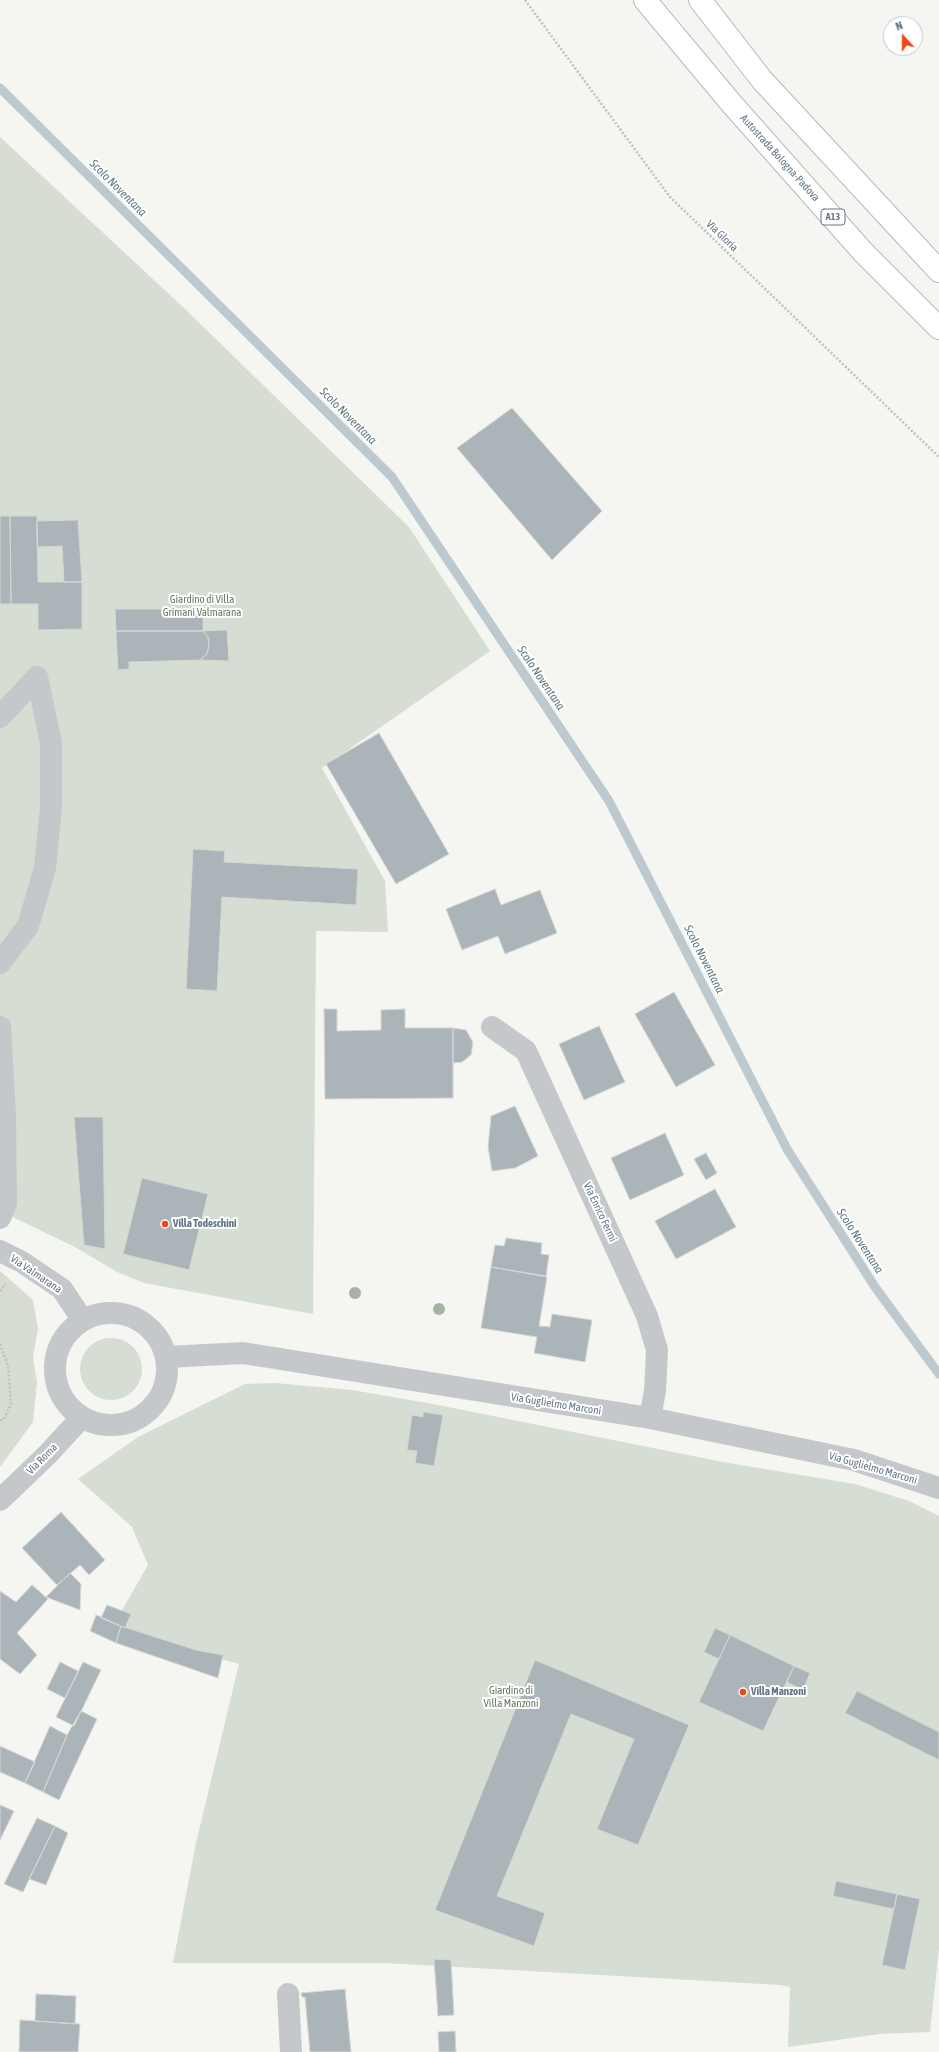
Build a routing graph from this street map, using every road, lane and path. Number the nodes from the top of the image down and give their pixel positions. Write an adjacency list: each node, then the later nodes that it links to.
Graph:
1 (525, 0): 6 (path, Via Gloria)
2 (645, 0): 5 (highway, Autostrada Bologna-Padova / A13)
3 (700, 0): 4 (highway)
4 (939, 271)
5 (939, 328)
6 (939, 457)
7 (0, 717): 8 (street)
8 (0, 964)
9 (0, 1027): 11 (street)
10 (492, 1027): 19 (street, Via Enrico Fermi)
11 (0, 1218)
12 (0, 1251): 15 (street, Via Valmarana)
13 (8, 1282): 14 (path)
14 (0, 1291)
15 (82, 1320): 17 (street); 18 (street)
16 (0, 1344): 20 (path)
17 (167, 1357): 18 (street); 19 (street, Via Guglielmo Marconi)
18 (82, 1417): 22 (street, Via Roma)
19 (650, 1418): 21 (street, Via Guglielmo Marconi)
20 (0, 1421)
21 (939, 1488)
22 (0, 1500)
23 (288, 1994): 24 (street)
24 (290, 2052)

